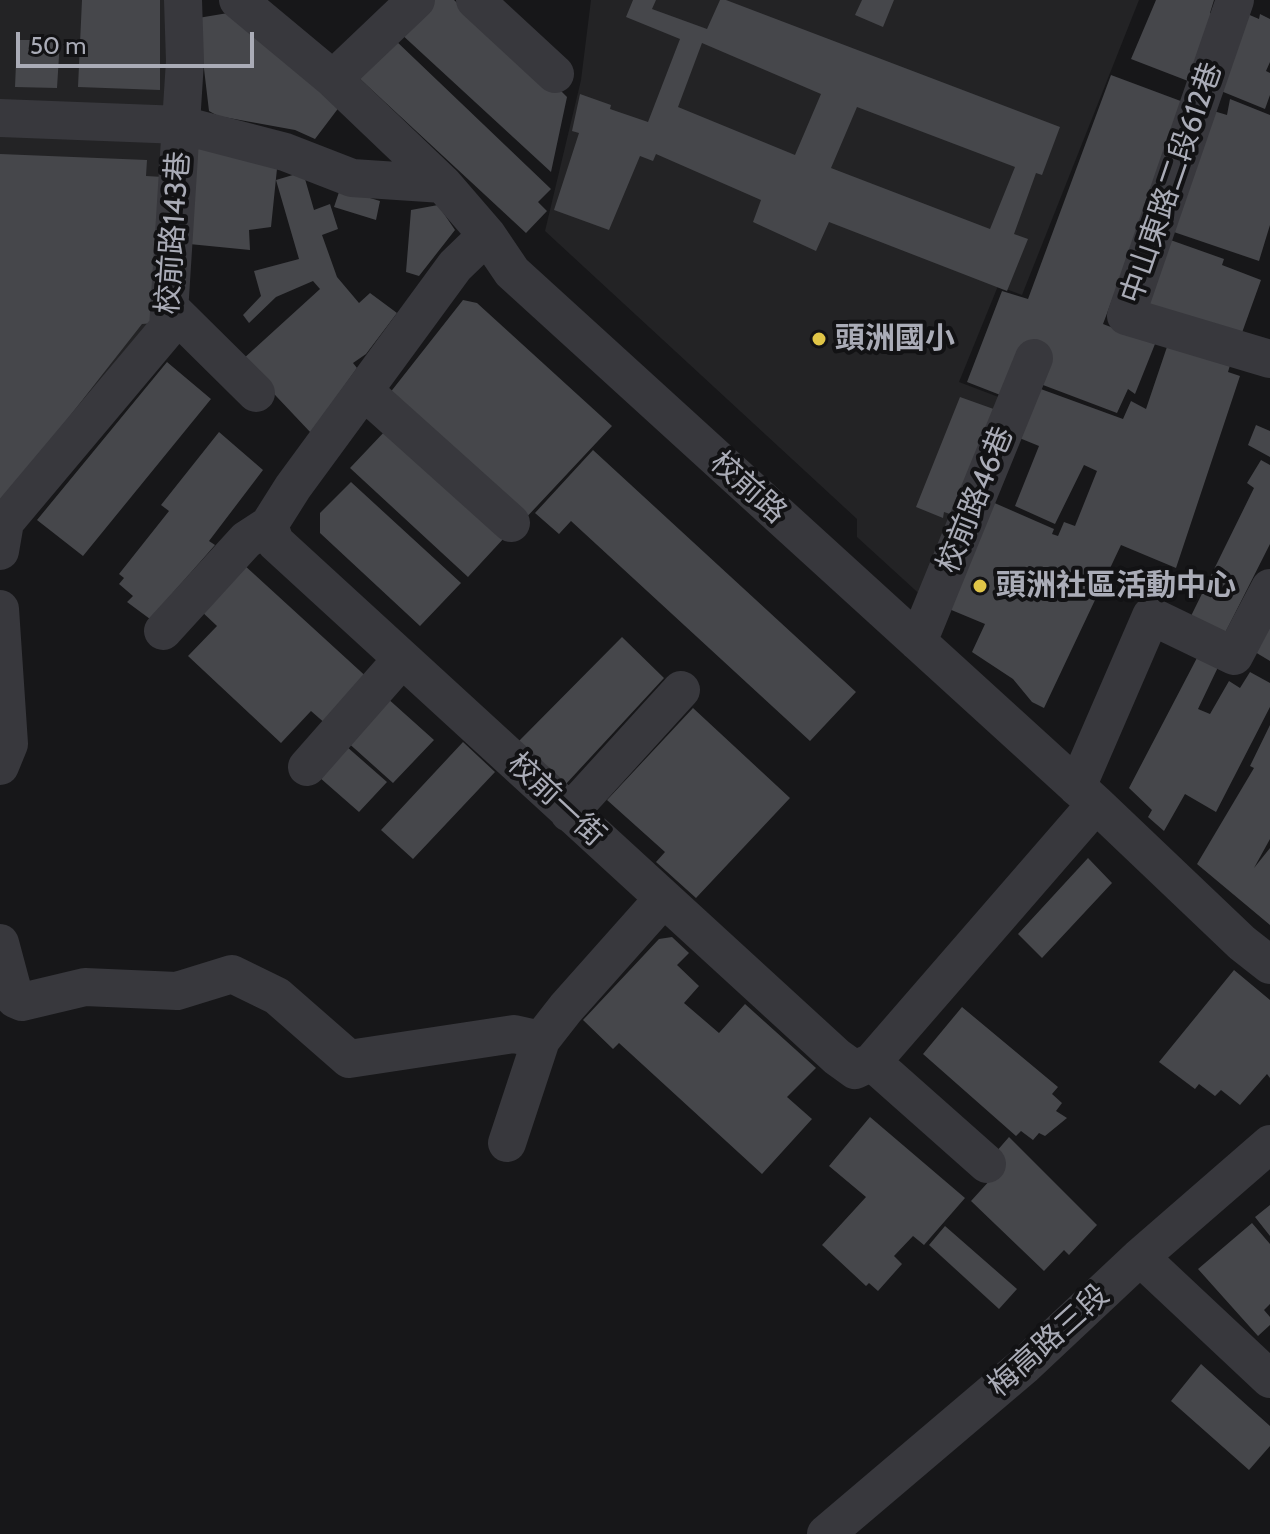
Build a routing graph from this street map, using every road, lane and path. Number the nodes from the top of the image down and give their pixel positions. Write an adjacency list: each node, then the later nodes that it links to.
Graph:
1 (183, 0): 9 (street, 校前路143巷)
2 (238, 0): 7 (street, 校前路)
3 (416, 0): 7 (street)
4 (475, 0): 6 (street)
5 (1235, 0): 14 (street, 中山東路二段612巷)
6 (555, 74)
7 (333, 79): 10 (street, 校前路)
8 (0, 118): 9 (street)
9 (181, 125): 10 (street); 12 (street, 校前路143巷)
10 (443, 184): 11 (street, 校前路)
11 (487, 235): 15 (street); 23 (street, 校前路)
12 (170, 308): 16 (street); 19 (street, 校前路143巷)
13 (1034, 358): 23 (street, 校前路46巷)
14 (1270, 359)
15 (364, 391): 17 (street); 18 (street)
16 (256, 393)
17 (511, 523)
18 (269, 525): 22 (street); 24 (street, 校前一街)
19 (0, 551)
20 (1270, 588): 28 (street)
21 (0, 609): 26 (street)
22 (163, 631)
23 (918, 642): 28 (street, 校前路)
24 (402, 659): 27 (street); 29 (street, 校前一街)
25 (681, 690): 29 (street)
26 (0, 766)
27 (307, 767)
28 (1086, 795): 32 (street, 校前路); 34 (street)
29 (569, 813): 30 (street, 校前一街)
30 (663, 899): 33 (street); 34 (street, 校前一街)
31 (0, 943): 33 (street)
32 (1270, 965)
33 (541, 1040): 35 (street)
34 (872, 1062): 37 (street)
35 (507, 1143)
36 (1270, 1144): 38 (street, 梅高路三段)
37 (987, 1164)
38 (1140, 1257): 39 (street); 40 (street, 梅高路三段)
39 (1270, 1379)
40 (826, 1534)

